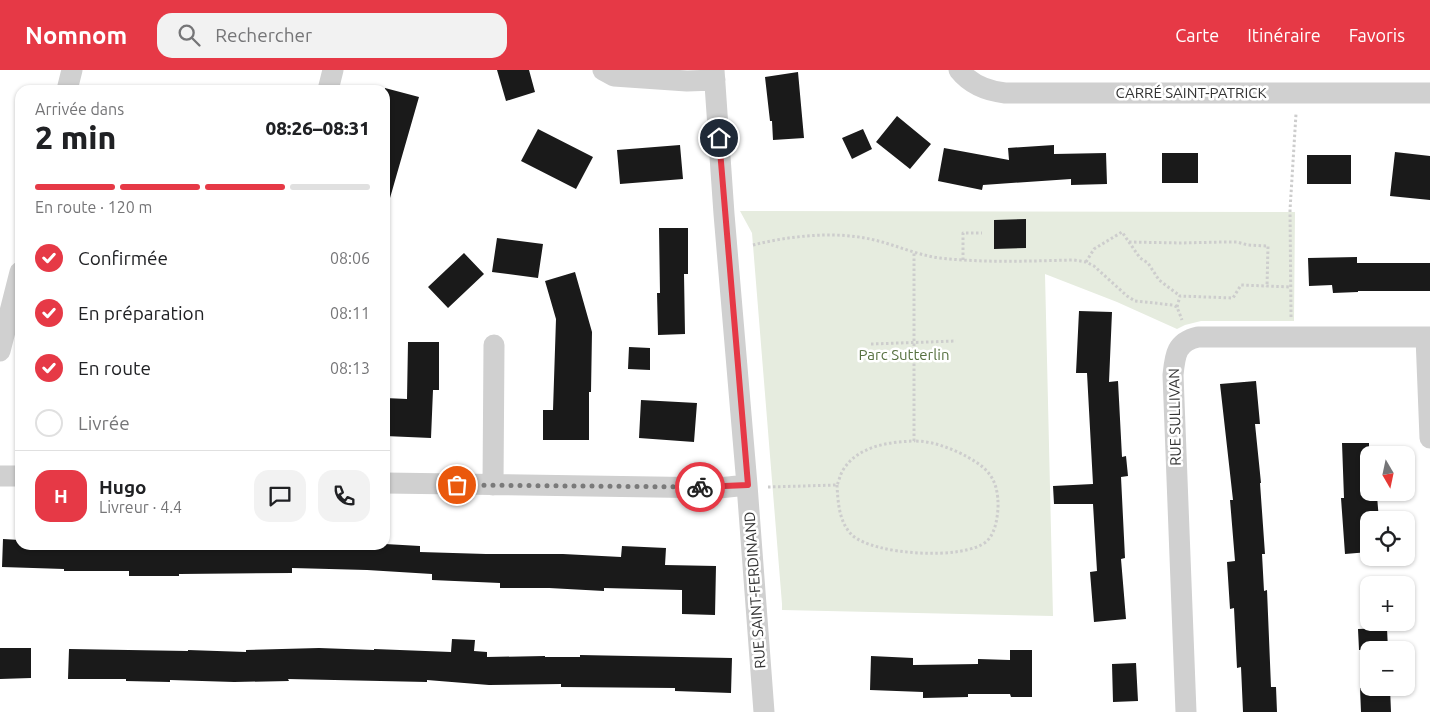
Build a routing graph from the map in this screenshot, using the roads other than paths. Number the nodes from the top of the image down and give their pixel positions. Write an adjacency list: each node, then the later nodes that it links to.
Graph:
1 (72, 70): 6 (street)
2 (334, 70): 7 (street)
3 (603, 70): 5 (street, RUE SAINT-FERDINAND)
4 (959, 70): 8 (street, CARRÉ SAINT-PATRICK)
5 (715, 75): 18 (street, RUE SAINT-FERDINAND)
6 (68, 85)
7 (330, 85)
8 (1430, 93)
9 (15, 292): 12 (street)
10 (1428, 337): 13 (street); 20 (street, RUE SULLIVAN)
11 (494, 345): 17 (street)
12 (0, 351)
13 (1430, 438)
14 (0, 476): 15 (street)
15 (15, 476)
16 (390, 483): 17 (street)
17 (492, 485): 18 (street)
18 (748, 485): 19 (street, RUE SAINT-FERDINAND)
19 (764, 712)
20 (1186, 712)

